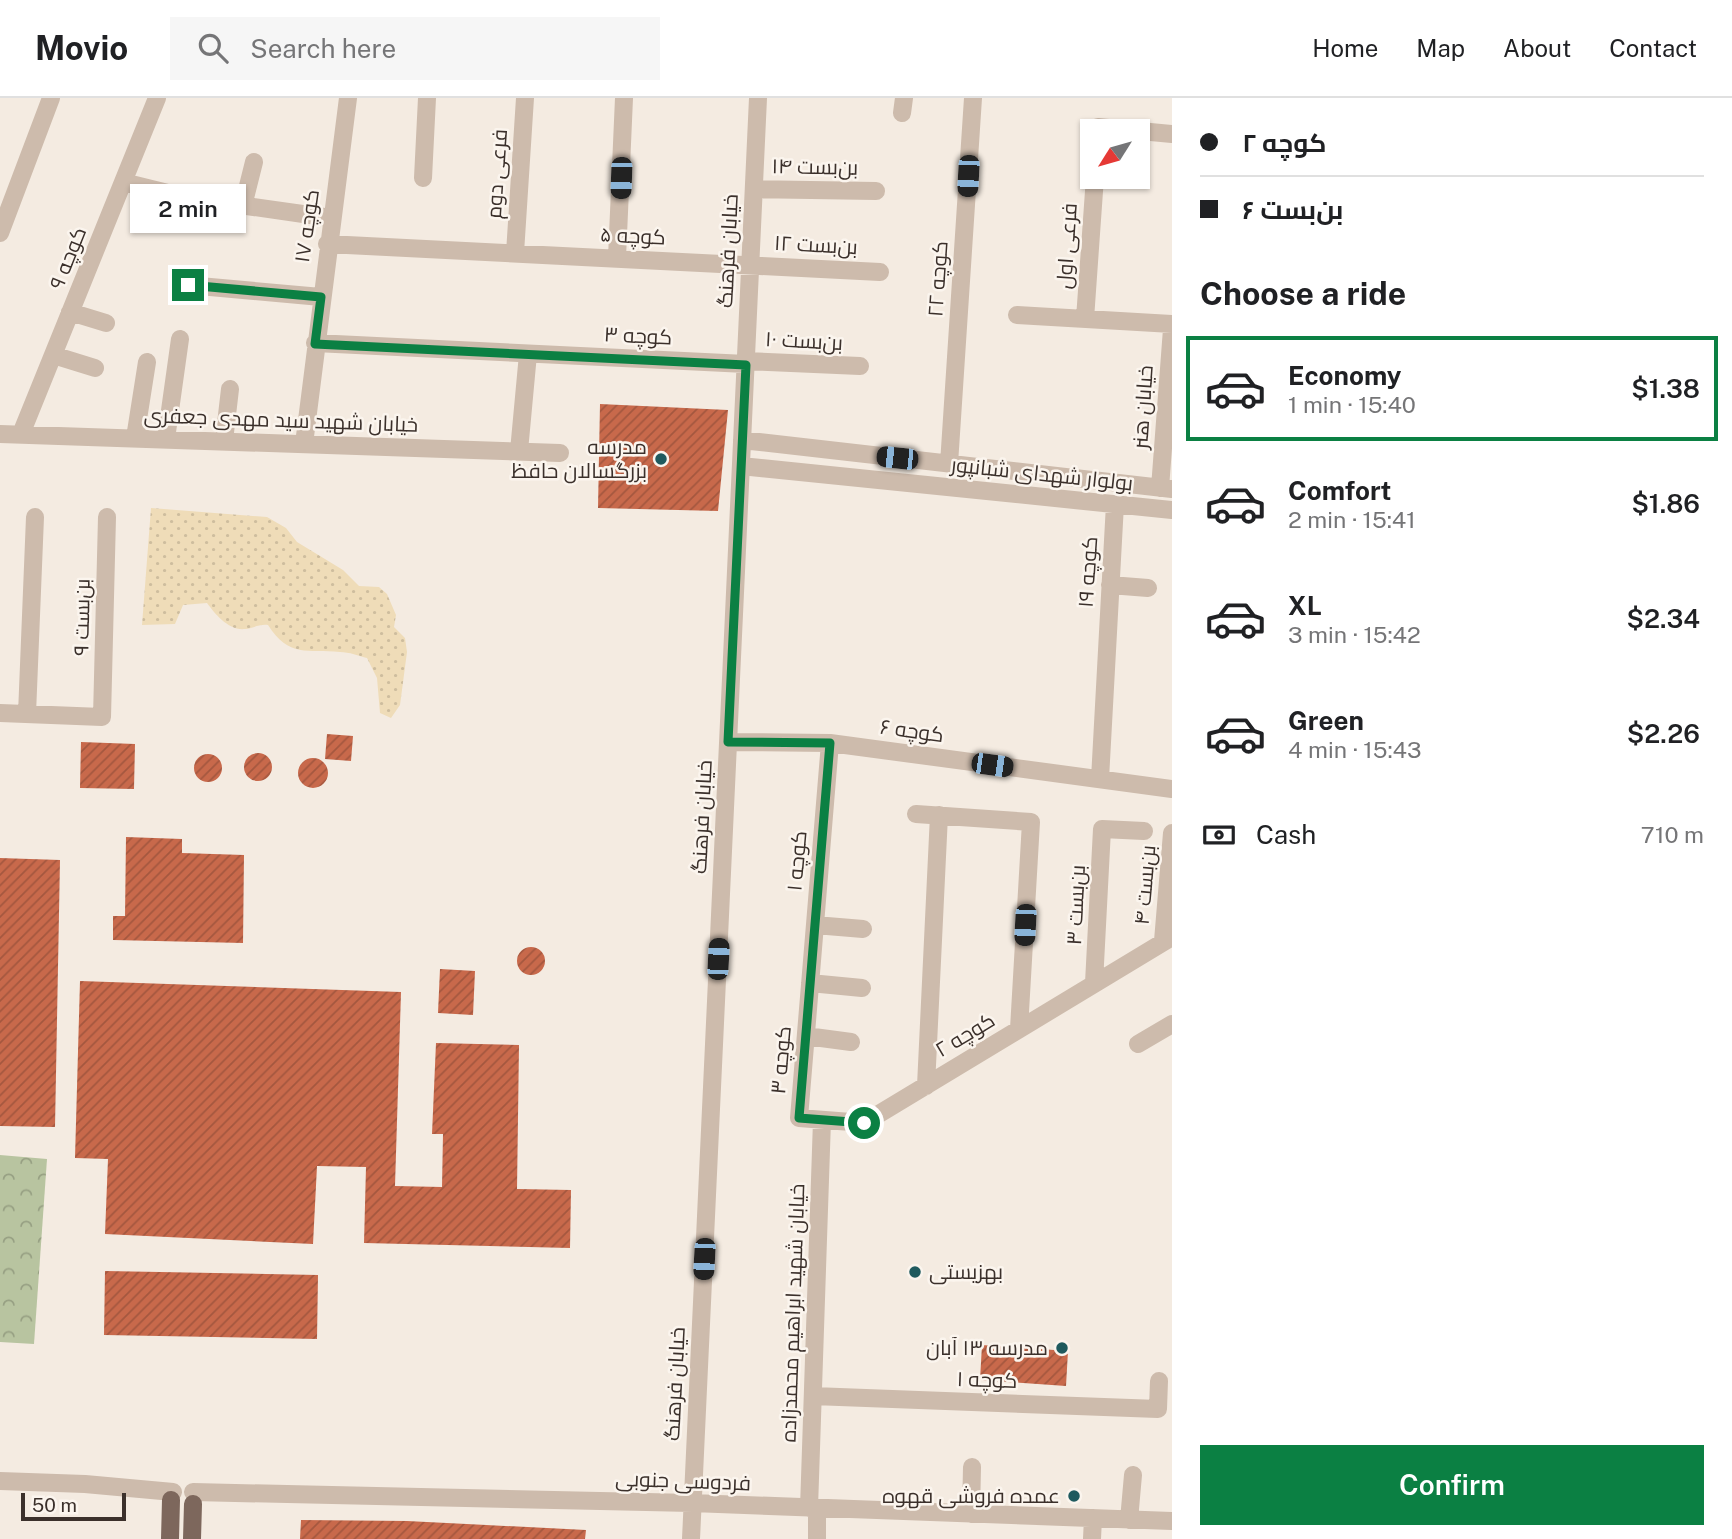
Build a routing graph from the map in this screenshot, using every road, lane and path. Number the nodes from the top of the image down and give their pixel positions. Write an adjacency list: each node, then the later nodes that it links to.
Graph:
1 (51, 98): 19 (street)
2 (157, 98): 13 (street, کوچه ۹)
3 (348, 98): 18 (street, کوچه ۱۷)
4 (427, 98): 12 (street)
5 (524, 98): 21 (street, فرعی دوم)
6 (624, 98): 22 (street)
7 (758, 98): 14 (street, خیابان فرهنگ)
8 (973, 98): 51 (street, کوچه ۲۲)
9 (1150, 133): 10 (street)
10 (1172, 134)
11 (254, 162): 17 (street)
12 (423, 178)
13 (123, 182): 17 (street); 27 (street, کوچه ۹)
14 (754, 188): 16 (street, بن‌بست ۱۴); 23 (street, خیابان فرهنگ)
15 (1094, 189): 29 (street, فرعی اول)
16 (876, 191)
17 (243, 205): 18 (street)
18 (331, 218): 20 (street, کوچه ۱۷)
19 (0, 233)
20 (327, 244): 21 (street); 26 (street, کوچه ۱۷)
21 (515, 253): 22 (street, کوچه ۵)
22 (617, 258): 23 (street, کوچه ۵)
23 (750, 264): 24 (street, بن‌بست ۱۲); 37 (street, خیابان فرهنگ)
24 (880, 272)
25 (188, 285): 26 (street)
26 (321, 297): 33 (street, کوچه ۱۷)
27 (70, 312): 30 (street); 35 (street, کوچه ۹)
28 (1017, 315): 29 (street)
29 (1085, 319): 31 (street)
30 (106, 324)
31 (1172, 327): 54 (street, خیابان هنر)
32 (180, 339): 44 (street)
33 (315, 344): 34 (street); 47 (street, کوچه ۱۷)
34 (528, 354): 37 (street, کوچه ۳); 49 (street)
35 (53, 355): 39 (street); 42 (street, کوچه ۹)
36 (147, 362): 43 (street)
37 (746, 363): 38 (street, بن‌بست ۱۰); 45 (street, خیابان فرهنگ)
38 (860, 366)
39 (96, 368)
40 (230, 389): 46 (street)
41 (0, 434): 42 (street, خیابان شهید سید مهدی جعفری)
42 (21, 434): 43 (street, خیابان شهید سید مهدی جعفری)
43 (135, 438): 44 (street, خیابان شهید سید مهدی جعفری)
44 (166, 439): 46 (street, خیابان شهید سید مهدی جعفری)
45 (742, 440): 48 (street, بولوار شهدای شبانپور); 52 (street, خیابان فرهنگ)
46 (224, 441): 47 (street, خیابان شهید سید مهدی جعفری)
47 (304, 444): 49 (street, خیابان شهید سید مهدی جعفری)
48 (792, 446): 51 (street, بولوار شهدای شبانپور); 53 (street)
49 (519, 451): 50 (street, خیابان شهید سید مهدی جعفری)
50 (561, 453)
51 (949, 464): 54 (street, بولوار شهدای شبانپور)
52 (741, 466): 53 (street, بولوار شهدای شبانپور); 63 (street, خیابان فرهنگ)
53 (790, 470): 55 (street, بولوار شهدای شبانپور)
54 (1166, 489)
55 (1115, 504): 56 (street, بولوار شهدای شبانپور); 59 (street, کوچه ۱۹)
56 (1172, 510)
57 (35, 517): 62 (street)
58 (107, 517): 62 (street, بن‌بست ۹)
59 (1110, 586): 60 (street); 65 (street, کوچه ۱۹)
60 (1147, 588)
61 (0, 713): 62 (street)
62 (27, 714)
63 (728, 742): 64 (street, کوچه ۶); 91 (street, خیابان فرهنگ)
64 (830, 743): 65 (street, کوچه ۶); 71 (street, کوچه ۱)
65 (1100, 779): 66 (street, کوچه ۶)
66 (1172, 789)
67 (916, 814): 68 (street)
68 (939, 815): 78 (street, کوچه ۲); 82 (street)
69 (1144, 831): 75 (street, بن‌بست ۳)
70 (1172, 832): 73 (street, بن‌بست ۴)
71 (815, 925): 72 (street); 74 (street, کوچه ۱)
72 (863, 929)
73 (1168, 939): 75 (street)
74 (810, 983): 76 (street); 79 (street, کوچه ۳)
75 (1094, 983): 78 (street)
76 (862, 988)
77 (1172, 1024): 81 (street)
78 (1019, 1029): 82 (street, کوچه ۲)
79 (806, 1036): 80 (street); 83 (street, کوچه ۳)
80 (851, 1042)
81 (1138, 1044)
82 (926, 1086): 83 (street, کوچه ۲)
83 (822, 1120): 85 (street, خیابان شهید ابراهیم محمدزاده)
84 (1159, 1381): 85 (street, کوچه ۱)
85 (813, 1396): 92 (street, خیابان شهید ابراهیم محمدزاده)
86 (972, 1467): 93 (street)
87 (1133, 1475): 95 (street)
88 (0, 1481): 89 (street)
89 (172, 1496): 90 (street, فردوسی جنوبی); 97 (main road)
90 (193, 1498): 91 (street, فردوسی جنوبی); 98 (main road)
91 (692, 1503): 92 (street, فردوسی جنوبی); 99 (street, خیابان فرهنگ)
92 (813, 1508): 93 (street, فردوسی جنوبی); 100 (street, خیابان شهید ابراهیم محمدزاده)
93 (971, 1514): 94 (street, فردوسی جنوبی)
94 (1093, 1518): 95 (street, فردوسی جنوبی); 101 (street)
95 (1129, 1520): 96 (street, فردوسی جنوبی)
96 (1172, 1521)
97 (170, 1539)
98 (192, 1539)
99 (691, 1539)
100 (817, 1539)
101 (1092, 1539)

